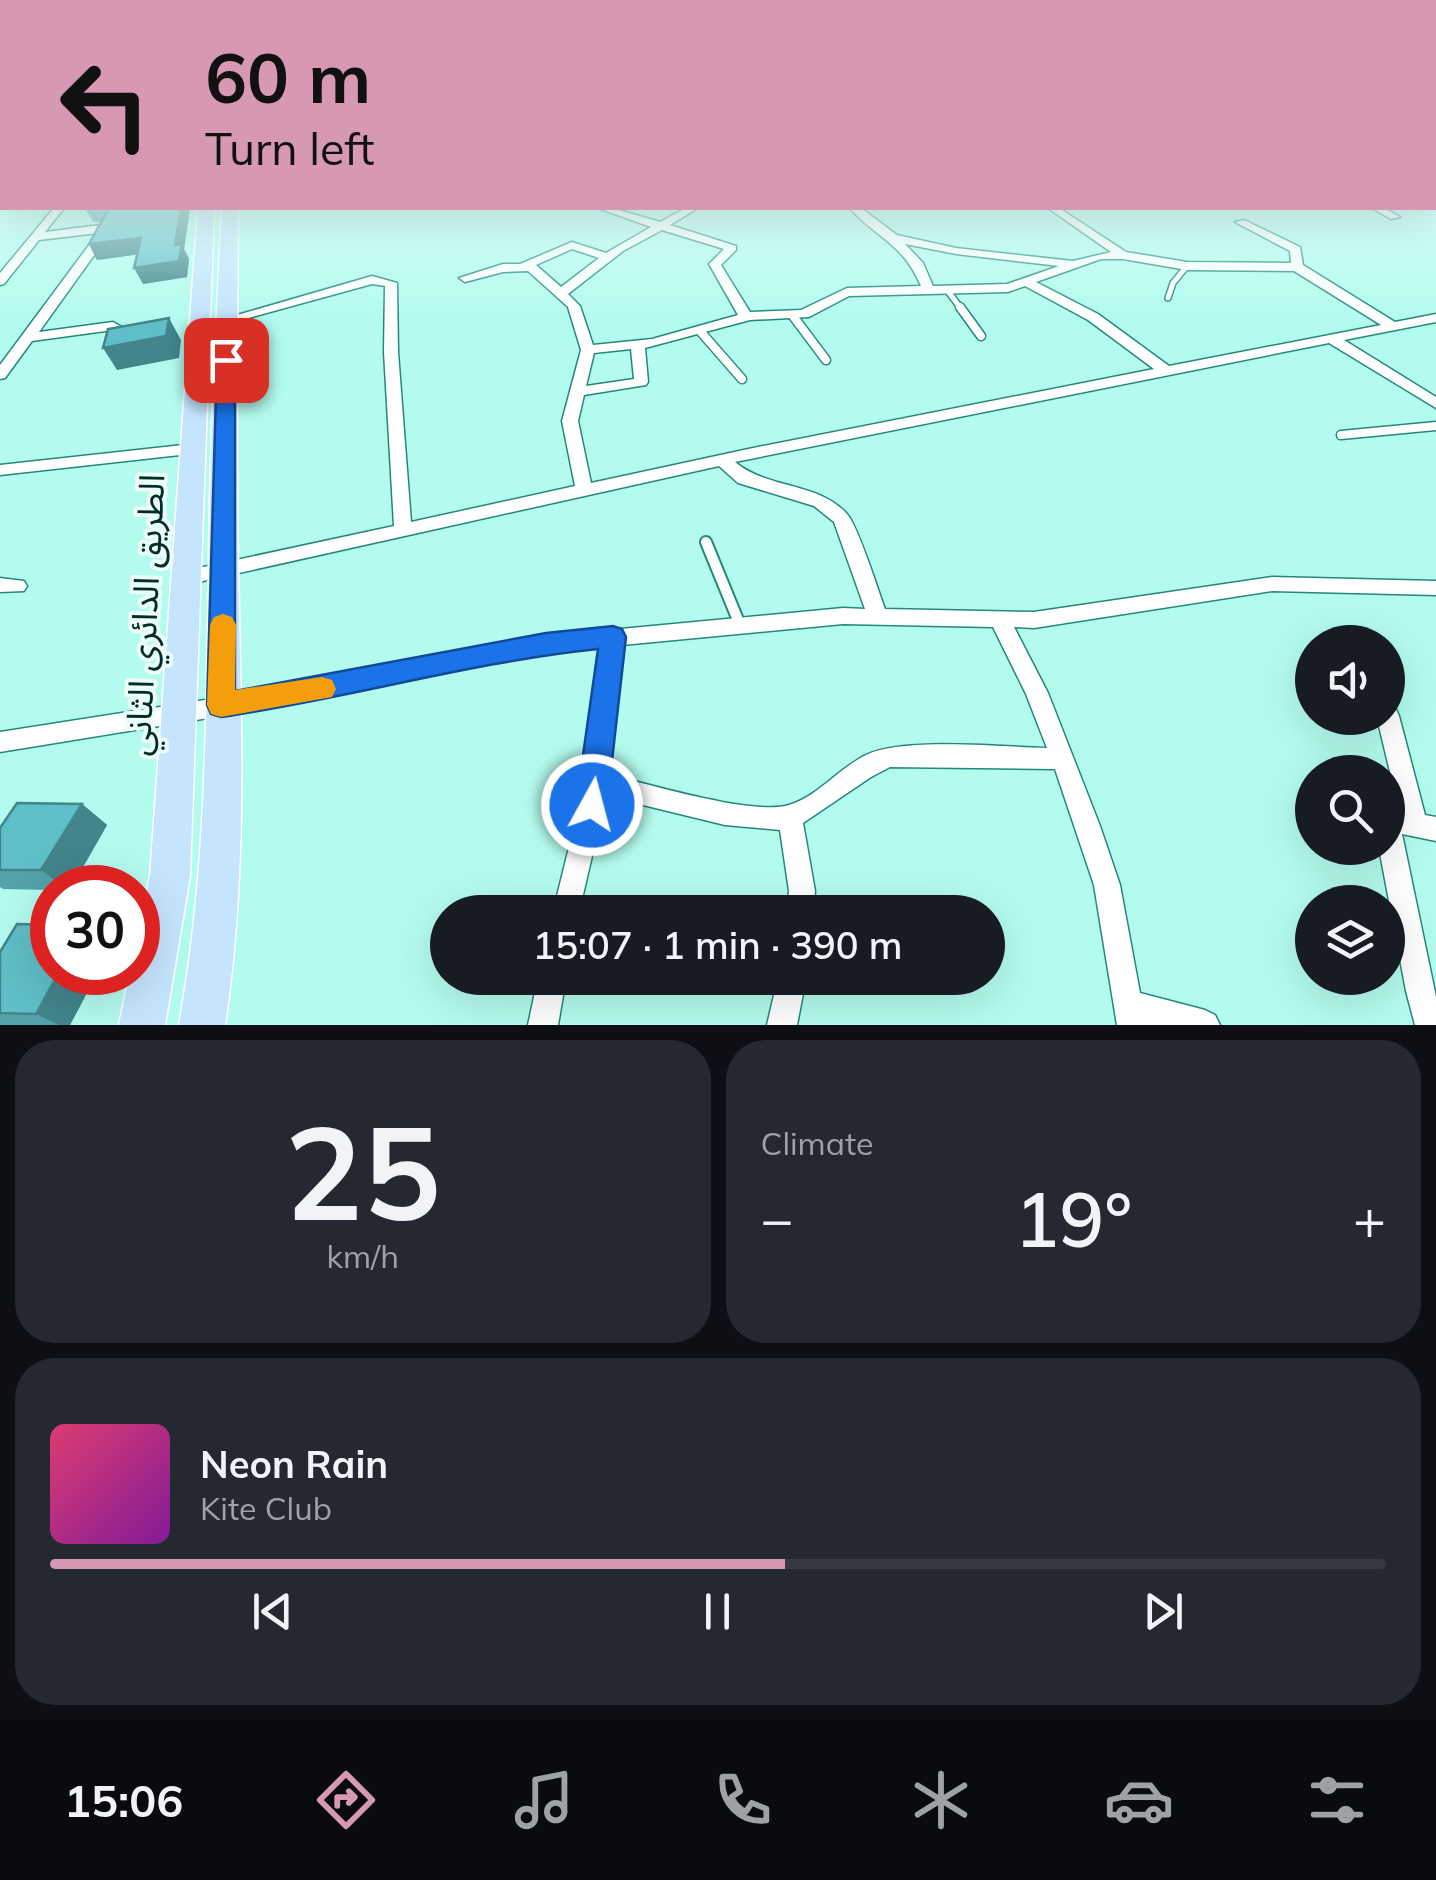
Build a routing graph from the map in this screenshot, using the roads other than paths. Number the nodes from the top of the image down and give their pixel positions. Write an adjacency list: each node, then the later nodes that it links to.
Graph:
1 (48, 221): 10 (street)
2 (205, 221): 45 (main road, الطريق الدائري الثاني)
3 (230, 221): 28 (main road, الطريق الدائري الثاني)
4 (648, 221): 9 (street)
5 (670, 221): 9 (street)
6 (871, 221): 11 (street)
7 (1072, 221): 12 (street)
8 (1240, 222): 17 (street)
9 (662, 225): 13 (street); 25 (street)
10 (34, 237): 19 (street); 33 (street)
11 (893, 238): 14 (street); 22 (street)
12 (1123, 255): 14 (street); 16 (street)
13 (607, 258): 15 (street); 23 (street)
14 (1073, 264): 20 (street)
15 (524, 266): 18 (street); 23 (street)
16 (1187, 266): 17 (street); 24 (lane)
17 (1297, 267): 30 (street)
18 (465, 278)
19 (0, 281)
20 (1028, 283): 21 (street); 38 (street)
21 (947, 290): 22 (street); 32 (lane)
22 (929, 291): 26 (street)
23 (562, 292): 36 (street)
24 (1168, 298)
25 (746, 316): 26 (street); 31 (street)
26 (793, 316): 37 (lane)
27 (1436, 318): 30 (street)
28 (227, 320): 49 (street); 51 (main road, الطريق الدائري الثاني)
29 (112, 326): 33 (street)
30 (1393, 326): 34 (street)
31 (700, 331): 35 (street); 40 (lane)
32 (981, 336)
33 (28, 337): 39 (street)
34 (1332, 339): 38 (street); 42 (street)
35 (638, 346): 36 (street); 41 (street)
36 (588, 350): 41 (street)
37 (826, 360)
38 (1167, 372): 46 (street)
39 (0, 375)
40 (742, 380)
41 (577, 392): 48 (street)
42 (1436, 403)
43 (1436, 426): 44 (lane)
44 (1341, 435)
45 (192, 449): 47 (street); 52 (main road, الطريق الدائري الثاني)
46 (722, 460): 48 (street); 54 (street)
47 (0, 470)
48 (584, 490): 49 (street)
49 (403, 530): 51 (street)
50 (706, 542): 56 (lane)
51 (225, 568): 52 (street); 58 (main road, الطريق الدائري الثاني)
52 (185, 578): 59 (main road, الطريق الدائري الثاني)
53 (1436, 588): 55 (street)
54 (878, 617): 55 (street); 56 (street)
55 (1001, 622): 62 (street)
56 (740, 626): 57 (street)
57 (613, 637): 58 (street); 63 (street)
58 (221, 705): 59 (street); 72 (main road, الطريق الدائري الثاني)
59 (177, 713): 61 (street); 71 (main road, الطريق الدائري الثاني)
60 (1395, 735): 65 (street)
61 (0, 742)
62 (1060, 759): 64 (street); 70 (street)
63 (597, 783): 64 (street); 66 (street)
64 (790, 816): 67 (street)
65 (1426, 826): 76 (street)
66 (570, 895)
67 (802, 895)
68 (549, 995): 73 (street)
69 (788, 995): 74 (street)
70 (1130, 1015): 75 (street)
71 (142, 1025)
72 (202, 1025)
73 (543, 1025)
74 (782, 1025)
75 (1206, 1025)
76 (1430, 1025)

